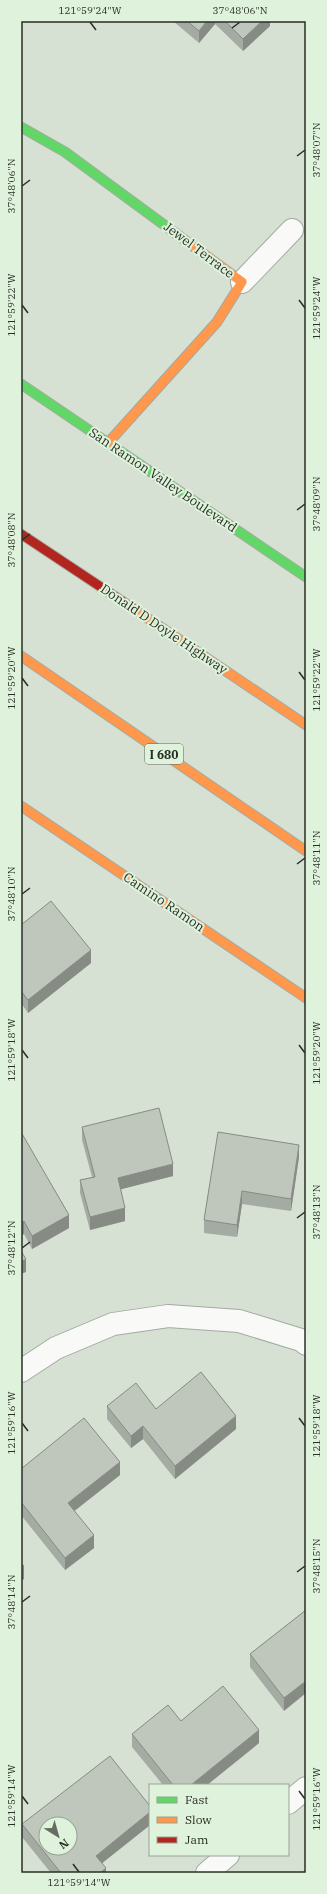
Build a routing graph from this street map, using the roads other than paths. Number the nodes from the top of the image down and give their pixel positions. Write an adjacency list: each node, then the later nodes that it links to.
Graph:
1 (21, 127): 3 (main road, Jewel Terrace)
2 (292, 230): 3 (street)
3 (242, 282): 5 (main road, Jewel Terrace)
4 (21, 384): 5 (main road, San Ramon Valley Boulevard)
5 (108, 443): 7 (main road, San Ramon Valley Boulevard)
6 (21, 534): 9 (main road, Donald D Doyle Highway)
7 (306, 577)
8 (21, 656): 11 (main road, I 680)
9 (306, 725)
10 (21, 806): 12 (main road, Camino Ramon)
11 (306, 851)
12 (306, 998)
13 (306, 1344): 14 (street)
14 (21, 1370)
15 (306, 1788): 16 (street)
16 (289, 1802)
17 (227, 1856): 18 (street)
18 (207, 1873)

